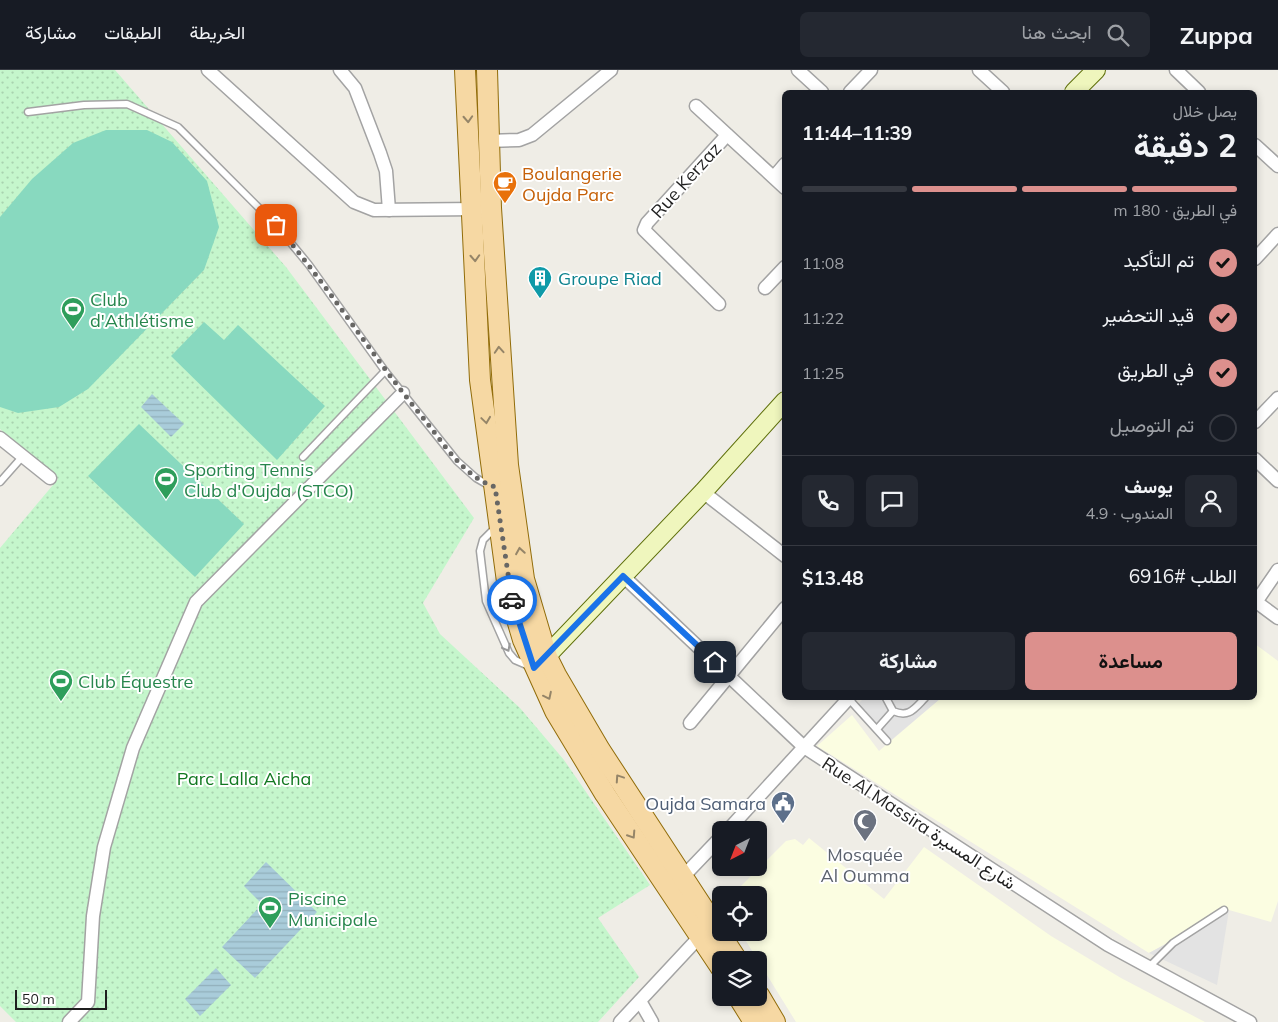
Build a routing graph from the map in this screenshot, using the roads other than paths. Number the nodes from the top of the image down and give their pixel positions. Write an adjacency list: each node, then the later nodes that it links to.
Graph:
1 (208, 70): 26 (street)
2 (340, 70): 26 (street)
3 (465, 70): 25 (main road, one-way to 25)
4 (487, 70): 19 (main road)
5 (611, 70): 19 (street)
6 (798, 70): 11 (street)
7 (871, 70): 12 (street)
8 (979, 70): 13 (street)
9 (1096, 70): 14 (street)
10 (1176, 70): 15 (street)
11 (820, 90)
12 (852, 90)
13 (1001, 90)
14 (1076, 90)
15 (1197, 90)
16 (696, 106): 18 (street)
17 (28, 112): 32 (lane)
18 (727, 135): 23 (street, Rue Kerzaz); 31 (street, Rue Kerzaz)
19 (488, 141): 25 (main road)
20 (1257, 147): 21 (street)
21 (1278, 166)
22 (782, 167): 23 (street)
23 (774, 176): 24 (street, Rue Kerzaz)
24 (782, 185)
25 (482, 209): 26 (street); 33 (main road, one-way to 25); 34 (main road, one-way to 34)
26 (389, 210)
27 (1278, 234): 28 (street)
28 (1257, 257)
29 (782, 270): 30 (street)
30 (765, 288)
31 (719, 304)
32 (385, 370): 35 (lane); 41 (lane)
33 (501, 378): 34 (main road); 43 (main road)
34 (480, 380): 43 (main road, one-way to 43)
35 (403, 393): 47 (lane); 79 (street)
36 (1278, 398): 38 (street)
37 (782, 404): 48 (street)
38 (1257, 420)
39 (0, 438): 40 (street)
40 (23, 456): 44 (street); 46 (lane)
41 (303, 457)
42 (1257, 462): 45 (street)
43 (500, 466): 47 (main road); 56 (main road, one-way to 43)
44 (50, 478)
45 (1278, 480)
46 (0, 482)
47 (495, 487): 56 (main road, one-way to 56)
48 (703, 492): 49 (street); 51 (street)
49 (782, 554)
50 (1278, 570): 52 (street)
51 (623, 576): 56 (street); 57 (street, Rue Al Massira شارع المسيرة)
52 (1257, 599)
53 (1257, 603): 55 (street)
54 (782, 612): 57 (street)
55 (1278, 618)
56 (541, 663): 69 (main road, one-way to 56); 70 (main road, one-way to 70)
57 (728, 675): 63 (street); 66 (street, Rue Al Massira شارع المسيرة)
58 (847, 700): 66 (street)
59 (851, 700): 64 (lane)
60 (887, 700): 62 (lane)
61 (923, 700): 62 (lane)
62 (893, 711): 64 (lane)
63 (690, 722)
64 (877, 729): 65 (lane)
65 (887, 741)
66 (804, 747): 67 (street); 75 (street, Rue Al Massira شارع المسيرة)
67 (736, 821)
68 (712, 847): 69 (street)
69 (684, 877): 70 (street); 72 (main road)
70 (668, 890): 72 (main road)
71 (1224, 910): 75 (lane)
72 (706, 927): 73 (main road); 74 (main road); 76 (street)
73 (715, 951)
74 (729, 951)
75 (1149, 967): 84 (street, Rue Al Massira شارع المسيرة)
76 (640, 1001): 80 (street); 81 (street)
77 (744, 1006): 82 (main road)
78 (766, 1006): 83 (main road)
79 (69, 1022)
80 (620, 1022)
81 (652, 1022)
82 (754, 1022)
83 (775, 1022)
84 (1250, 1022)

